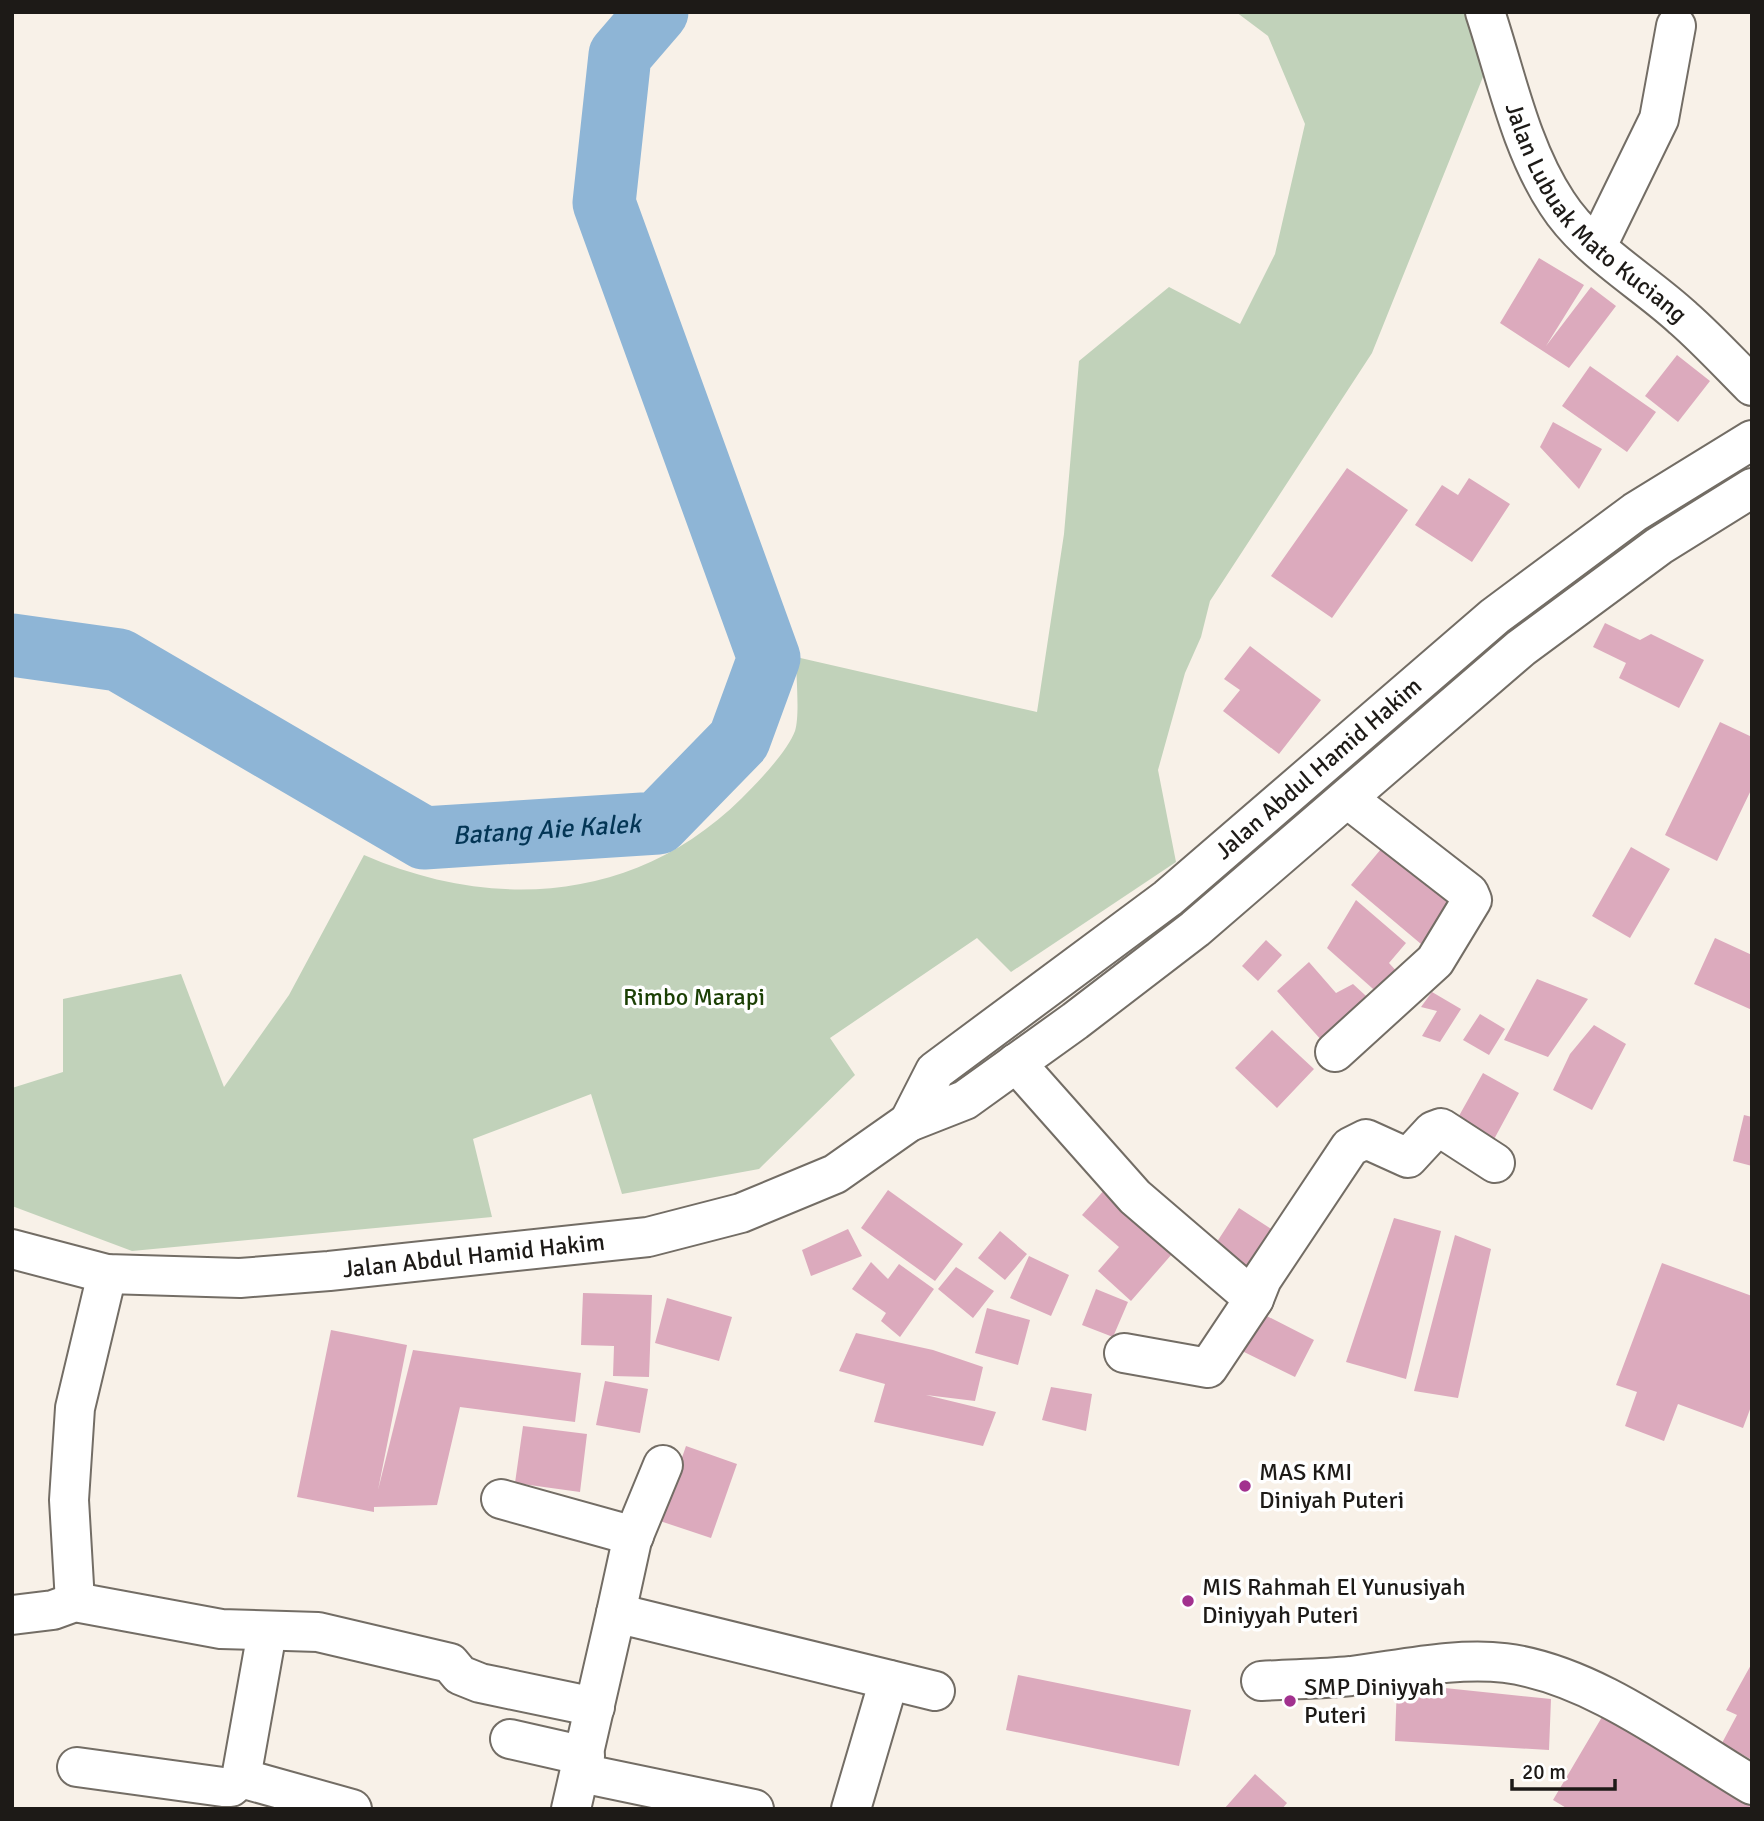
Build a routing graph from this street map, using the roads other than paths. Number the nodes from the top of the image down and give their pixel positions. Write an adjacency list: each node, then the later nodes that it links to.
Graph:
1 (1485, 12): 3 (street, Jalan Lubuak Mato Kuciang)
2 (1676, 26): 3 (street)
3 (1597, 246): 4 (street, Jalan Lubuak Mato Kuciang)
4 (1752, 386)
5 (1752, 440): 7 (street, Jalan Abdul Hamid Hakim)
6 (1752, 488): 8 (street, Jalan Abdul Hamid Hakim)
7 (1379, 718): 8 (street); 12 (street, Jalan Abdul Hamid Hakim)
8 (1406, 749): 9 (street, Jalan Abdul Hamid Hakim)
9 (1348, 799): 10 (street); 11 (street, Jalan Abdul Hamid Hakim)
10 (1335, 1052)
11 (1016, 1063): 12 (street, Jalan Abdul Hamid Hakim); 16 (street)
12 (909, 1122): 15 (street, Jalan Abdul Hamid Hakim)
13 (1495, 1163): 16 (street)
14 (12, 1249): 15 (street, Jalan Abdul Hamid Hakim)
15 (107, 1274): 21 (street)
16 (1254, 1299): 17 (street)
17 (1124, 1353)
18 (663, 1465): 20 (street)
19 (501, 1499): 20 (street)
20 (634, 1536): 22 (street)
21 (75, 1602): 23 (street); 24 (street)
22 (616, 1613): 25 (street); 28 (street)
23 (12, 1615)
24 (267, 1632): 28 (street); 32 (street)
25 (889, 1680): 27 (street); 38 (street)
26 (1261, 1681): 33 (street)
27 (935, 1691)
28 (595, 1707): 30 (street)
29 (510, 1740): 30 (street)
30 (583, 1764): 36 (street); 37 (street)
31 (77, 1767): 32 (street)
32 (241, 1779): 34 (street)
33 (1752, 1785)
34 (310, 1803): 35 (street)
35 (352, 1809)
36 (571, 1809)
37 (754, 1809)
38 (851, 1809)

